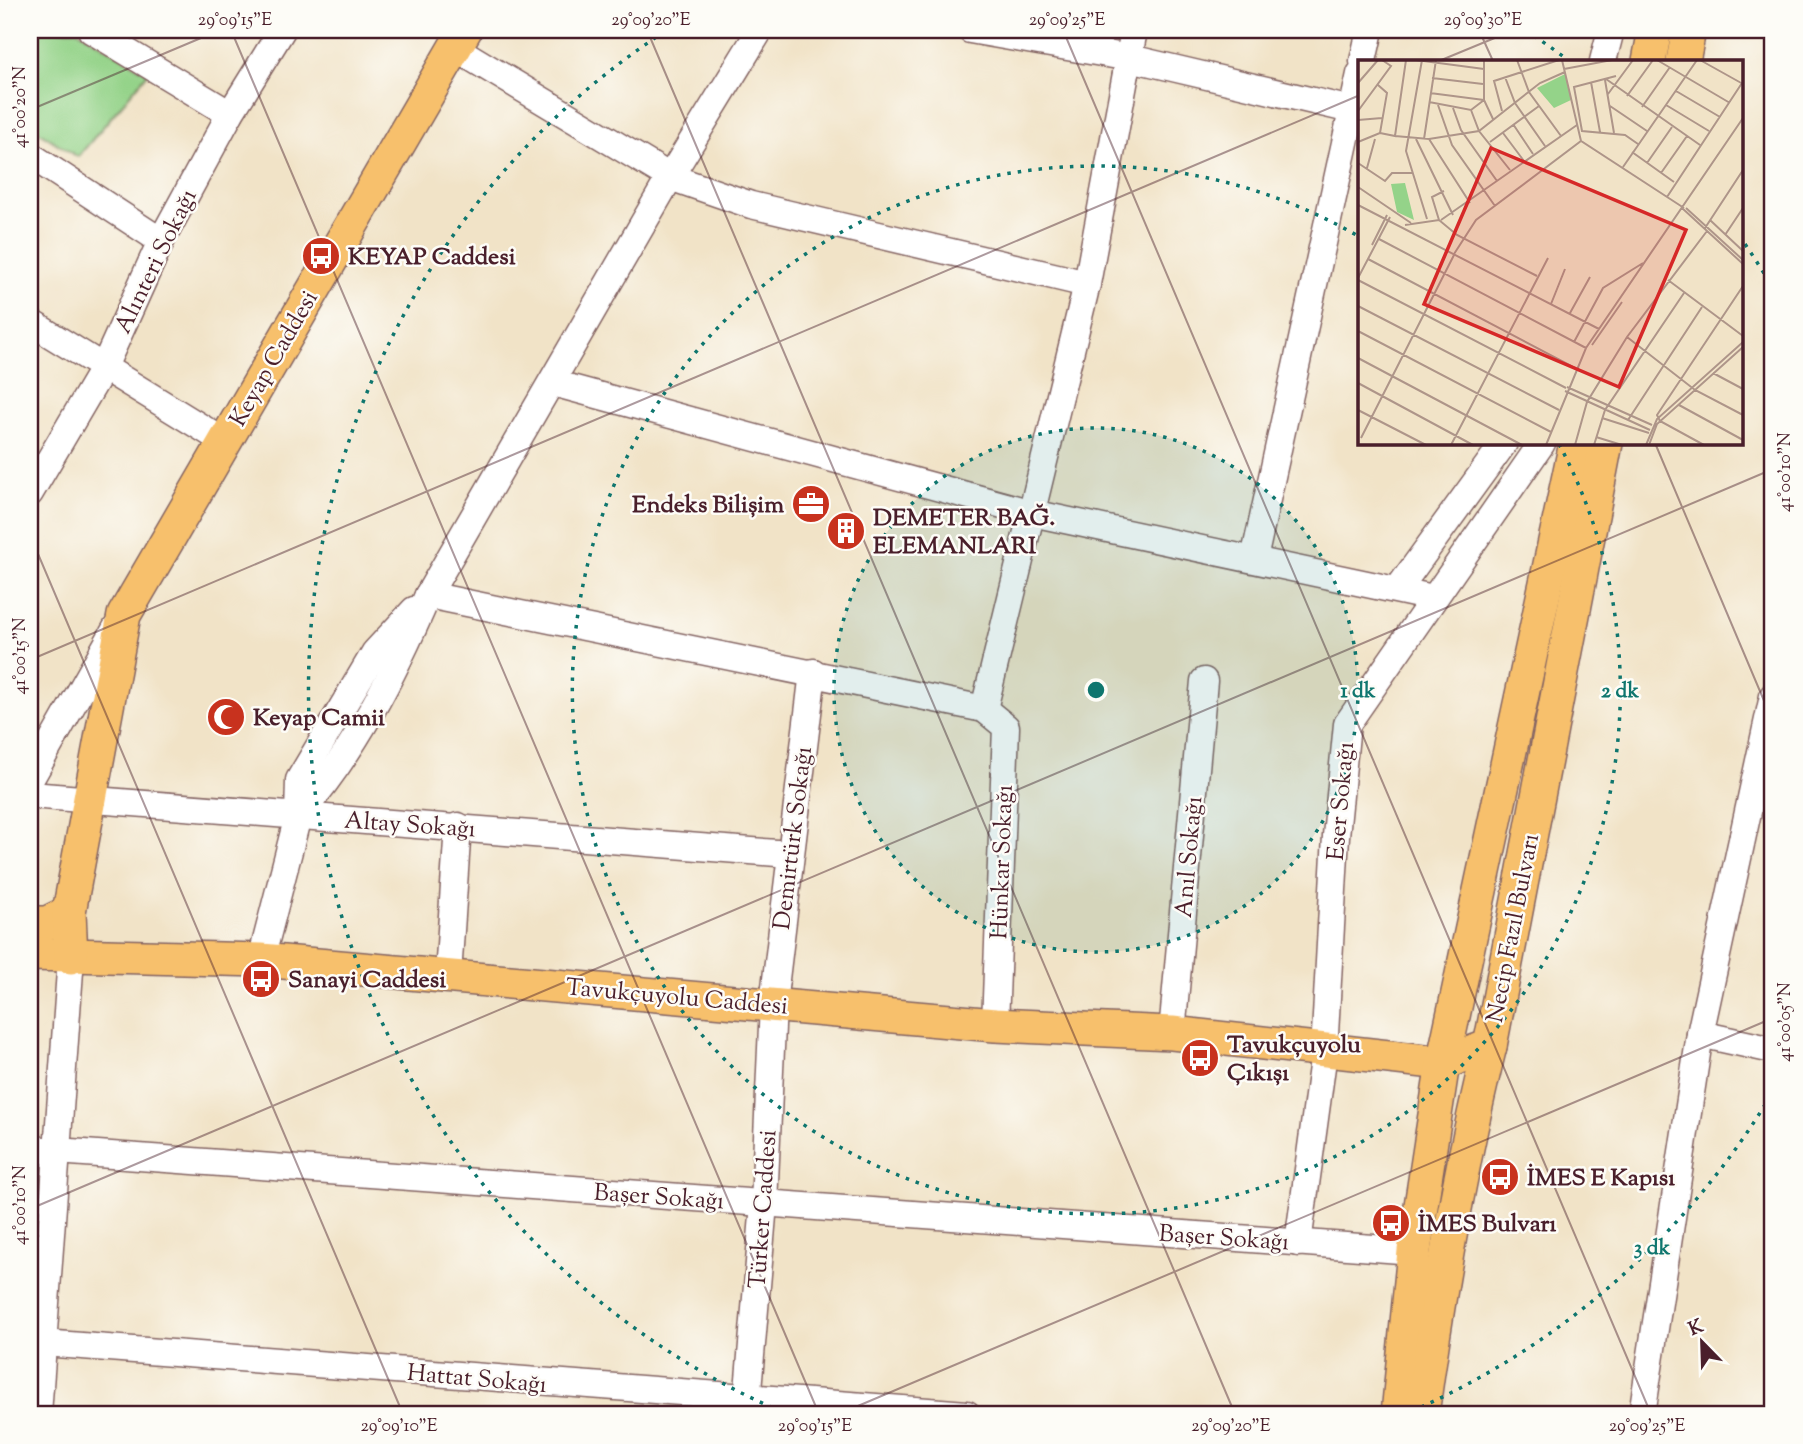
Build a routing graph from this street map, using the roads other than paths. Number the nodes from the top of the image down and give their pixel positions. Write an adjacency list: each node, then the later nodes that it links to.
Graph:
1 (91, 30): 18 (street)
2 (282, 30): 18 (street, Alınteri Sokağı)
3 (760, 30): 20 (street)
4 (970, 30): 11 (street)
5 (1133, 30): 11 (street)
6 (1370, 30): 12 (street)
7 (1611, 30): 13 (street)
8 (1655, 30): 14 (main road)
9 (1689, 30): 15 (main road)
10 (460, 39): 20 (street); 26 (main road, Keyap Caddesi)
11 (1130, 58): 17 (street); 22 (street)
12 (1363, 60)
13 (1603, 60)
14 (1649, 60)
15 (1683, 60)
16 (1358, 92): 17 (street)
17 (1356, 111): 33 (street)
18 (230, 114): 21 (street, Alınteri Sokağı)
19 (30, 155): 21 (street)
20 (670, 177): 22 (street); 25 (street)
21 (161, 241): 24 (street, Alınteri Sokağı)
22 (1087, 284): 32 (street)
23 (30, 322): 24 (street)
24 (104, 367): 26 (street); 31 (street, Alınteri Sokağı)
25 (553, 383): 32 (street); 35 (street)
26 (225, 442): 37 (main road, Keyap Caddesi)
27 (1503, 444): 34 (street)
28 (1541, 444): 36 (street, Eser Sokağı)
29 (1576, 444): 61 (main road, Necip Fazıl Bulvarı)
30 (1606, 444): 58 (main road, Necip Fazıl Bulvarı)
31 (30, 493)
32 (1032, 513): 33 (street); 41 (street)
33 (1254, 559): 34 (street)
34 (1398, 589): 36 (street)
35 (428, 595): 38 (street); 45 (street)
36 (1433, 598): 60 (street, Eser Sokağı)
37 (124, 615): 42 (street, Keyap Caddesi); 44 (main road, Keyap Caddesi)
38 (813, 672): 41 (street); 47 (street, Demirtürk Sokağı)
39 (1204, 681): 56 (street, Anıl Sokağı)
40 (1773, 696): 57 (street)
41 (984, 709): 55 (street, Hünkar Sokağı)
42 (30, 780)
43 (30, 795): 44 (street, Altay Sokağı)
44 (90, 799): 45 (street, Altay Sokağı); 48 (main road, Keyap Caddesi)
45 (298, 816): 46 (street, Altay Sokağı); 52 (street)
46 (458, 826): 47 (street, Altay Sokağı); 53 (street)
47 (790, 854): 54 (street, Demirtürk Sokağı)
48 (69, 912): 49 (main road); 51 (main road, Keyap Caddesi)
49 (30, 923)
50 (30, 954): 51 (main road, Tavukçuyolu Caddesi)
51 (71, 957): 52 (main road, Tavukçuyolu Caddesi); 63 (street)
52 (261, 960): 53 (main road, Tavukçuyolu Caddesi)
53 (448, 975): 54 (main road, Tavukçuyolu Caddesi)
54 (773, 1004): 55 (main road, Tavukçuyolu Caddesi); 64 (street, Türker Caddesi)
55 (995, 1025): 56 (main road, Tavukçuyolu Caddesi)
56 (1172, 1033): 60 (main road, Tavukçuyolu Caddesi)
57 (1700, 1034): 59 (street); 73 (street)
58 (1490, 1046): 61 (main road); 72 (main road, Necip Fazıl Bulvarı)
59 (1773, 1050)
60 (1324, 1052): 61 (main road, Tavukçuyolu Caddesi); 65 (street, Eser Sokağı)
61 (1443, 1063): 66 (main road, Necip Fazıl Bulvarı)
62 (30, 1149): 63 (street, Başer Sokağı)
63 (59, 1152): 64 (street, Başer Sokağı); 67 (street)
64 (764, 1204): 65 (street, Başer Sokağı); 68 (street, Türker Caddesi)
65 (1298, 1243): 66 (street, Başer Sokağı)
66 (1413, 1251): 71 (main road, Necip Fazıl Bulvarı)
67 (35, 1342): 68 (street, Hattat Sokağı); 69 (street)
68 (746, 1407): 70 (street, Hattat Sokağı)
69 (38, 1414)
70 (967, 1414)
71 (1398, 1414)
72 (1422, 1414)
73 (1642, 1414)

